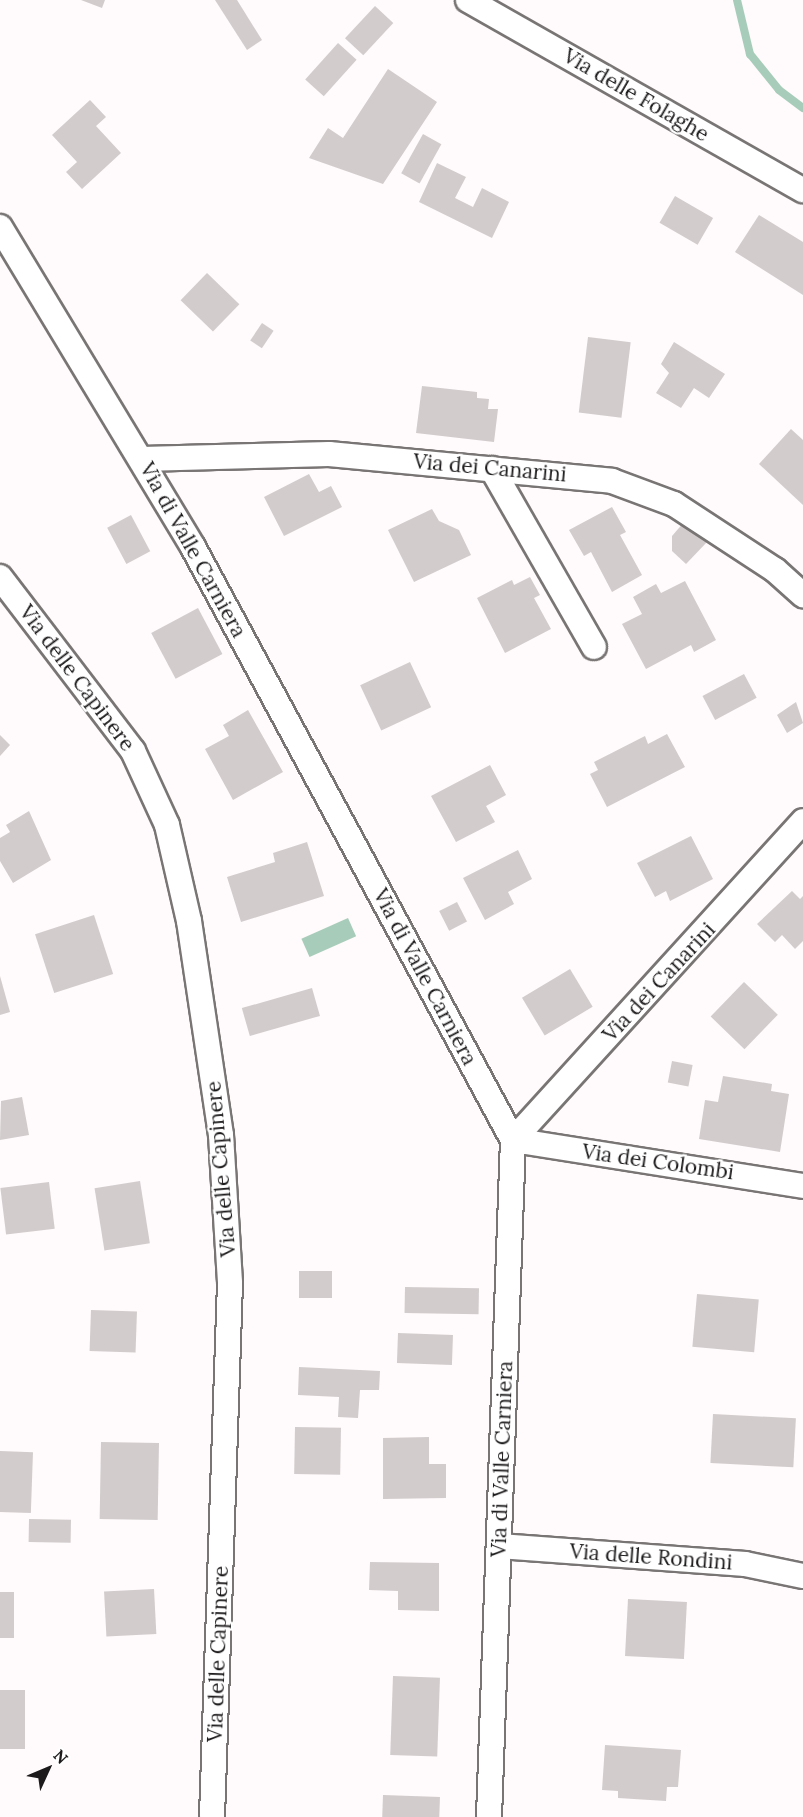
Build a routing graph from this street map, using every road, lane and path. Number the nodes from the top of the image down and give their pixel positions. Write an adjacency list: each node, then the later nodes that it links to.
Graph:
1 (468, 0): 2 (street, Via delle Folaghe)
2 (803, 190)
3 (0, 226): 4 (street, Via di Valle Carniera)
4 (142, 459): 5 (street, Via dei Canarini); 10 (street, Via di Valle Carniera)
5 (492, 469): 7 (street, Via dei Canarini); 8 (street)
6 (0, 577): 14 (street, Via delle Capinere)
7 (803, 595)
8 (594, 647)
9 (803, 821): 10 (street, Via dei Canarini)
10 (513, 1140): 11 (street, Via dei Colombi); 12 (street, Via di Valle Carniera)
11 (803, 1186)
12 (499, 1546): 13 (street, Via delle Rondini); 15 (street, Via di Valle Carniera)
13 (803, 1576)
14 (212, 1817)
15 (489, 1817)

